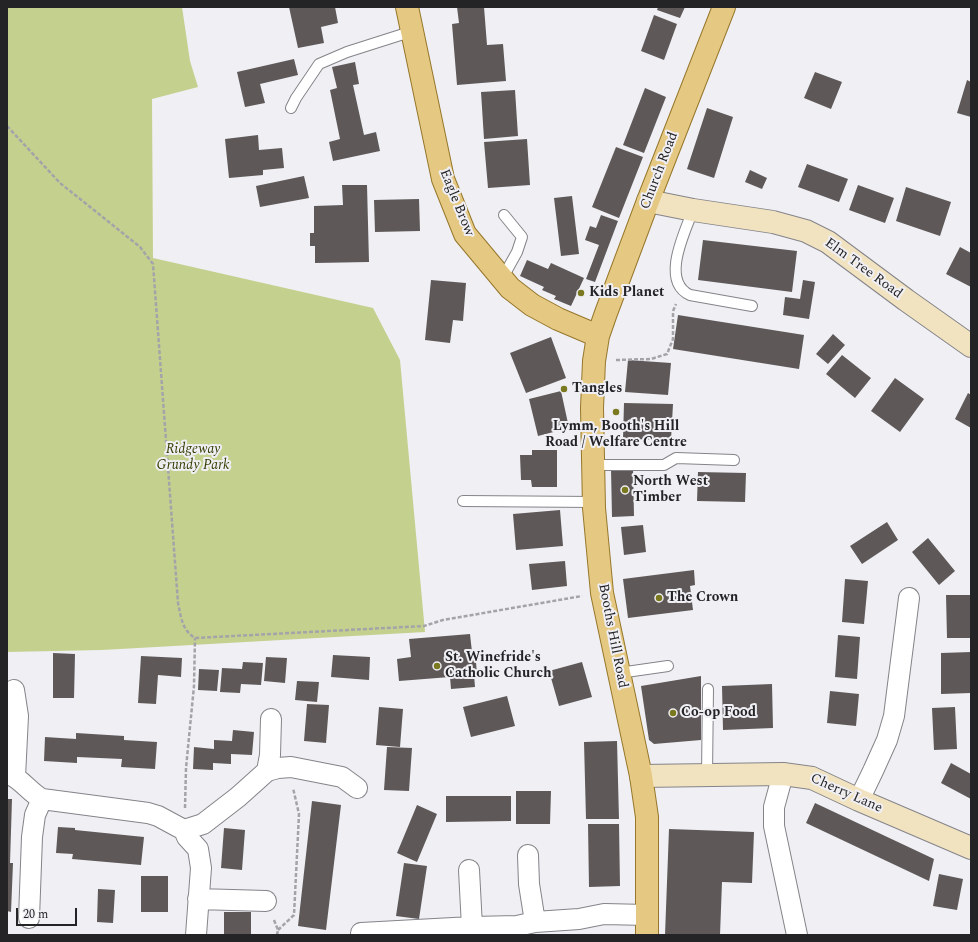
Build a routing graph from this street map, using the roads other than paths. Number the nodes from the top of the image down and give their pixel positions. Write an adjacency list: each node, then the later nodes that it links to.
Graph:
1 (408, 7): 3 (main road, Eagle Brow)
2 (724, 7): 5 (main road, Church Road)
3 (412, 31): 4 (lane); 8 (main road, Eagle Brow)
4 (291, 108)
5 (648, 201): 6 (main road, Elm Tree Road); 10 (main road, Church Road)
6 (693, 210): 9 (lane); 11 (main road, Elm Tree Road)
7 (504, 215): 8 (lane)
8 (502, 279): 10 (main road, Eagle Brow)
9 (752, 306)
10 (598, 336): 13 (main road, Booths Hill Road)
11 (971, 346)
12 (734, 460): 13 (lane)
13 (592, 465): 15 (main road, Booths Hill Road)
14 (463, 501): 15 (lane)
15 (594, 502): 18 (main road, Booths Hill Road)
16 (909, 598): 29 (street)
17 (668, 666): 18 (lane)
18 (619, 673): 26 (main road, Booths Hill Road)
19 (708, 689): 25 (lane)
20 (14, 690): 24 (street)
21 (271, 719): 22 (street)
22 (267, 771): 27 (street); 30 (street)
23 (783, 774): 25 (main road, Cherry Lane); 29 (main road, Cherry Lane); 42 (street)
24 (11, 775): 28 (street)
25 (708, 775): 26 (main road, Cherry Lane)
26 (641, 776): 38 (main road, Booths Hill Road)
27 (356, 788)
28 (42, 800): 30 (street); 36 (street)
29 (858, 800): 31 (main road, Cherry Lane)
30 (184, 830): 34 (street)
31 (971, 848)
32 (528, 855): 37 (street)
33 (469, 870): 39 (street)
34 (198, 899): 35 (street); 41 (street)
35 (266, 901)
36 (29, 918)
37 (535, 922): 38 (street); 39 (street)
38 (647, 925)
39 (472, 927): 40 (street)
40 (361, 934)
41 (196, 935)
42 (797, 935)

